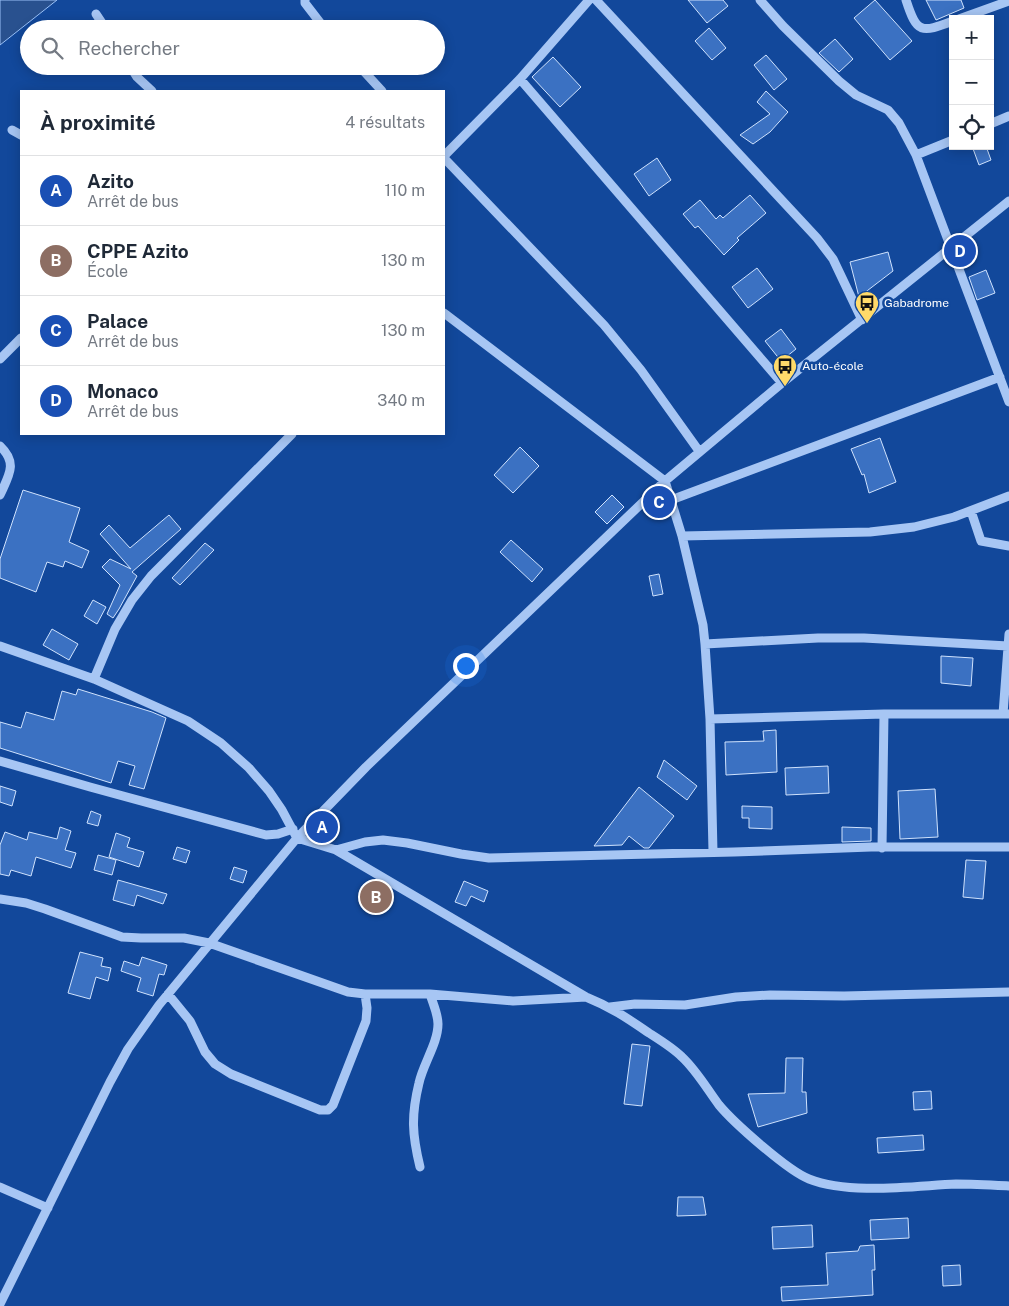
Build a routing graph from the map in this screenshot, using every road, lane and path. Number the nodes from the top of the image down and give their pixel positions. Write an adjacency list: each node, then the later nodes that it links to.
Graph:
1 (305, 0): 10 (street)
2 (589, 0): 14 (street)
3 (596, 0): 28 (street)
4 (760, 0): 22 (street)
5 (906, 0): 11 (street)
6 (1009, 1): 8 (street)
7 (96, 14): 9 (street)
8 (970, 15)
9 (100, 20)
10 (317, 20)
11 (949, 22)
12 (136, 75): 15 (street)
13 (367, 75): 16 (street)
14 (520, 79): 23 (street); 32 (street)
15 (151, 90)
16 (381, 90)
17 (1009, 116): 18 (street)
18 (994, 122)
19 (12, 130): 20 (street)
20 (20, 134)
21 (949, 142): 22 (street)
22 (916, 154): 26 (street)
23 (445, 156)
24 (445, 158): 36 (street)
25 (1009, 201): 26 (street)
26 (950, 247): 28 (street); 31 (street)
27 (445, 313): 37 (street)
28 (862, 320): 32 (street)
29 (20, 339): 30 (street)
30 (0, 359)
31 (1000, 377): 33 (street); 40 (street)
32 (782, 383): 36 (street)
33 (1009, 402)
34 (291, 435): 48 (street)
35 (0, 446): 38 (street)
36 (700, 451): 37 (street)
37 (665, 481): 40 (street); 54 (street)
38 (0, 494)
39 (1009, 496): 41 (street)
40 (671, 500): 42 (street)
41 (971, 511): 42 (street); 43 (street)
42 (682, 536): 45 (street)
43 (1009, 546)
44 (1009, 634): 47 (street)
45 (706, 644): 47 (street); 51 (street)
46 (0, 646): 48 (street)
47 (1008, 646): 50 (street)
48 (94, 679): 53 (street)
49 (884, 714): 50 (street); 51 (street); 56 (street)
50 (1006, 714)
51 (710, 720): 58 (street)
52 (0, 760): 53 (street)
53 (292, 829): 54 (street)
54 (297, 838): 57 (street); 60 (street)
55 (1009, 847): 56 (street)
56 (882, 848): 58 (street)
57 (336, 850): 58 (street); 65 (street)
58 (713, 852)
59 (0, 899): 60 (street)
60 (209, 943): 62 (street); 63 (street)
61 (1009, 992): 66 (street)
62 (168, 994): 63 (street); 70 (street)
63 (365, 994): 64 (street)
64 (430, 994): 65 (street); 67 (street)
65 (586, 997): 66 (street)
66 (610, 1007): 68 (street)
67 (420, 1167)
68 (1009, 1186)
69 (0, 1187): 70 (street)
70 (48, 1208): 71 (street)
71 (0, 1304)

